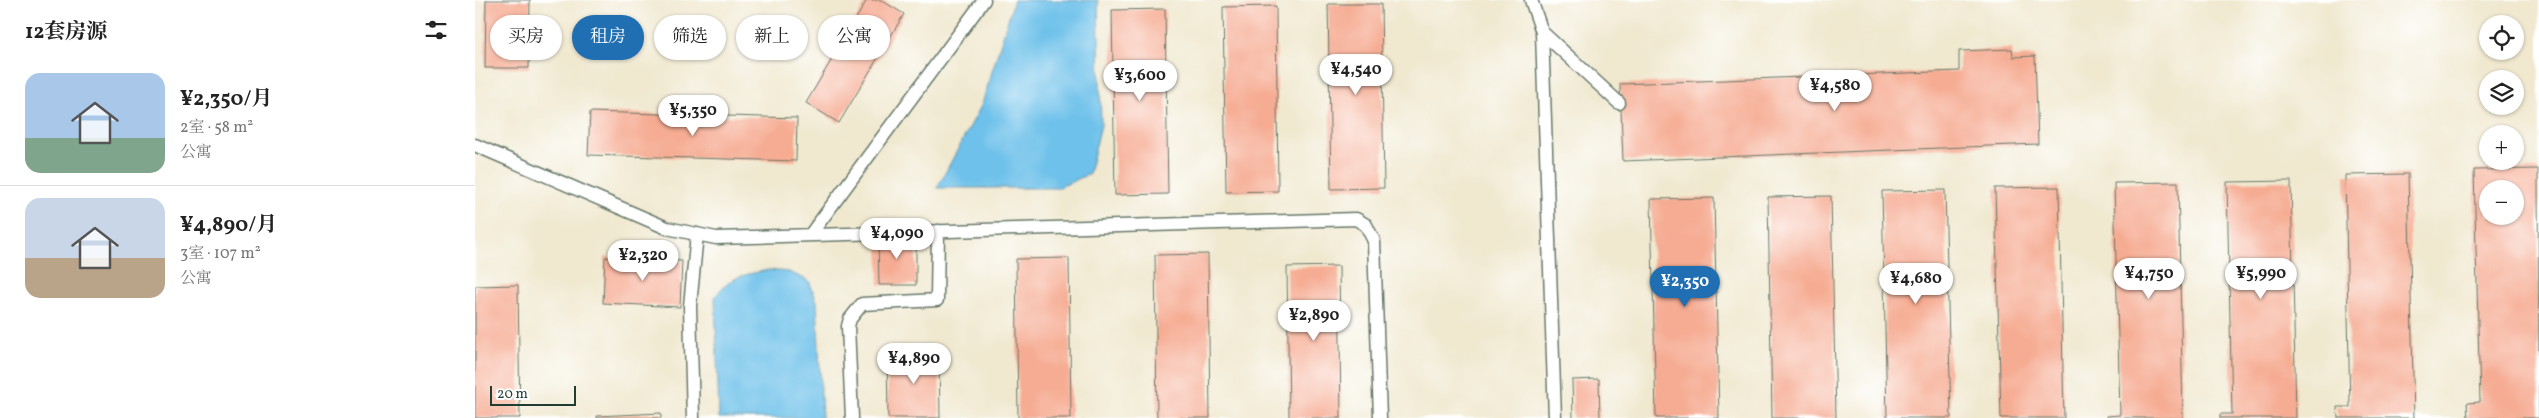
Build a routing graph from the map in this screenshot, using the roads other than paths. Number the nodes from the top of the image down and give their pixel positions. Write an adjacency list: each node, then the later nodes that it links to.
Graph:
1 (984, 0): 8 (lane)
2 (1531, 0): 3 (lane)
3 (1542, 32): 4 (lane); 12 (lane)
4 (1619, 103)
5 (475, 145): 7 (lane)
6 (938, 231): 8 (lane); 10 (lane); 11 (lane)
7 (697, 234): 8 (lane); 9 (lane)
8 (809, 235)
9 (693, 418)
10 (852, 418)
11 (1380, 418)
12 (1555, 418)

